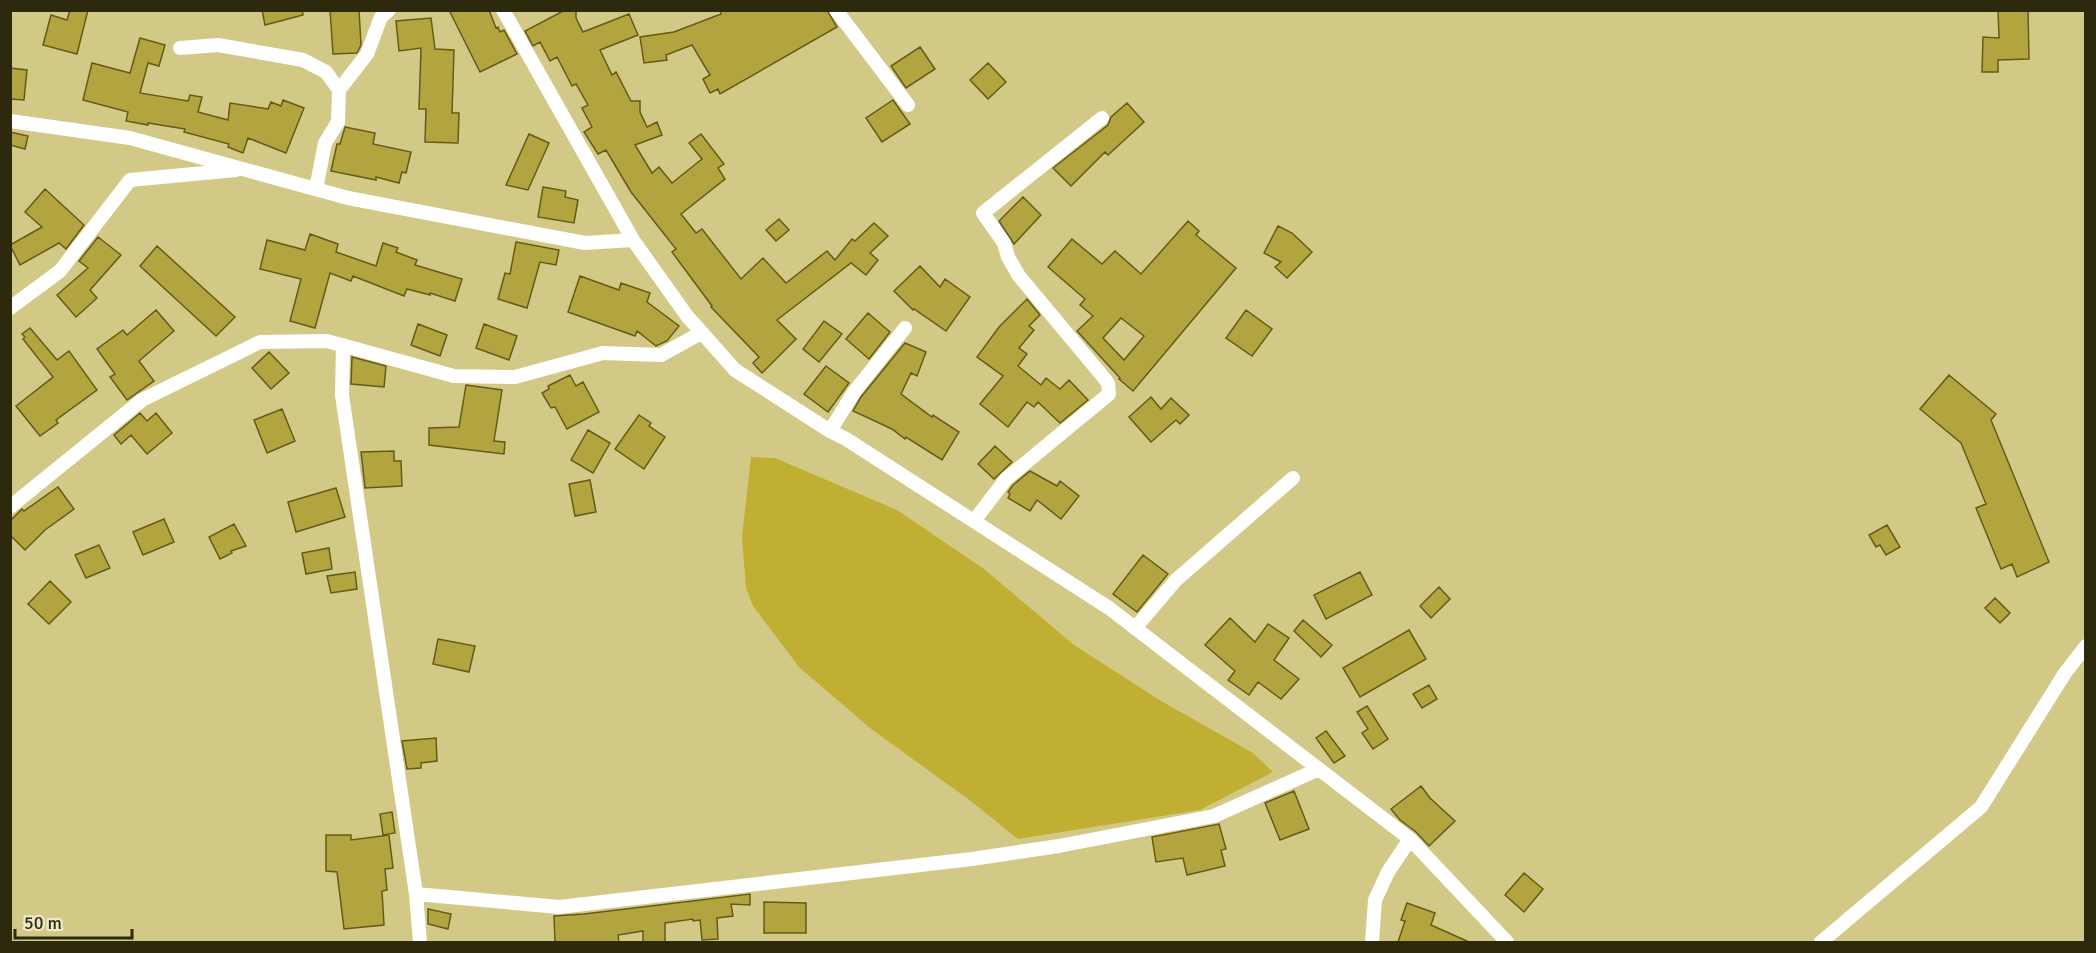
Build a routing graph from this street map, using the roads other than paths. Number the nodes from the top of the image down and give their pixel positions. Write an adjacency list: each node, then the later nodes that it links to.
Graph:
1 (389, 10): 5 (street)
2 (503, 10): 11 (street)
3 (836, 10): 6 (street)
4 (180, 48): 5 (street)
5 (339, 90): 10 (street)
6 (908, 105)
7 (1102, 118): 19 (street)
8 (10, 122): 9 (street)
9 (244, 169): 10 (street); 12 (street)
10 (316, 189): 11 (street)
11 (633, 240): 14 (street)
12 (10, 308)
13 (905, 328): 16 (street)
14 (701, 333): 15 (street); 16 (street)
15 (343, 345): 18 (street); 24 (street)
16 (830, 430): 19 (street)
17 (1293, 478): 20 (street)
18 (10, 507)
19 (974, 521): 20 (street)
20 (1135, 628): 22 (street)
21 (2085, 646): 28 (street)
22 (1319, 769): 23 (street); 24 (street)
23 (1410, 839): 26 (street); 27 (street)
24 (416, 894): 25 (street)
25 (420, 942)
26 (1372, 942)
27 (1507, 942)
28 (1821, 942)

